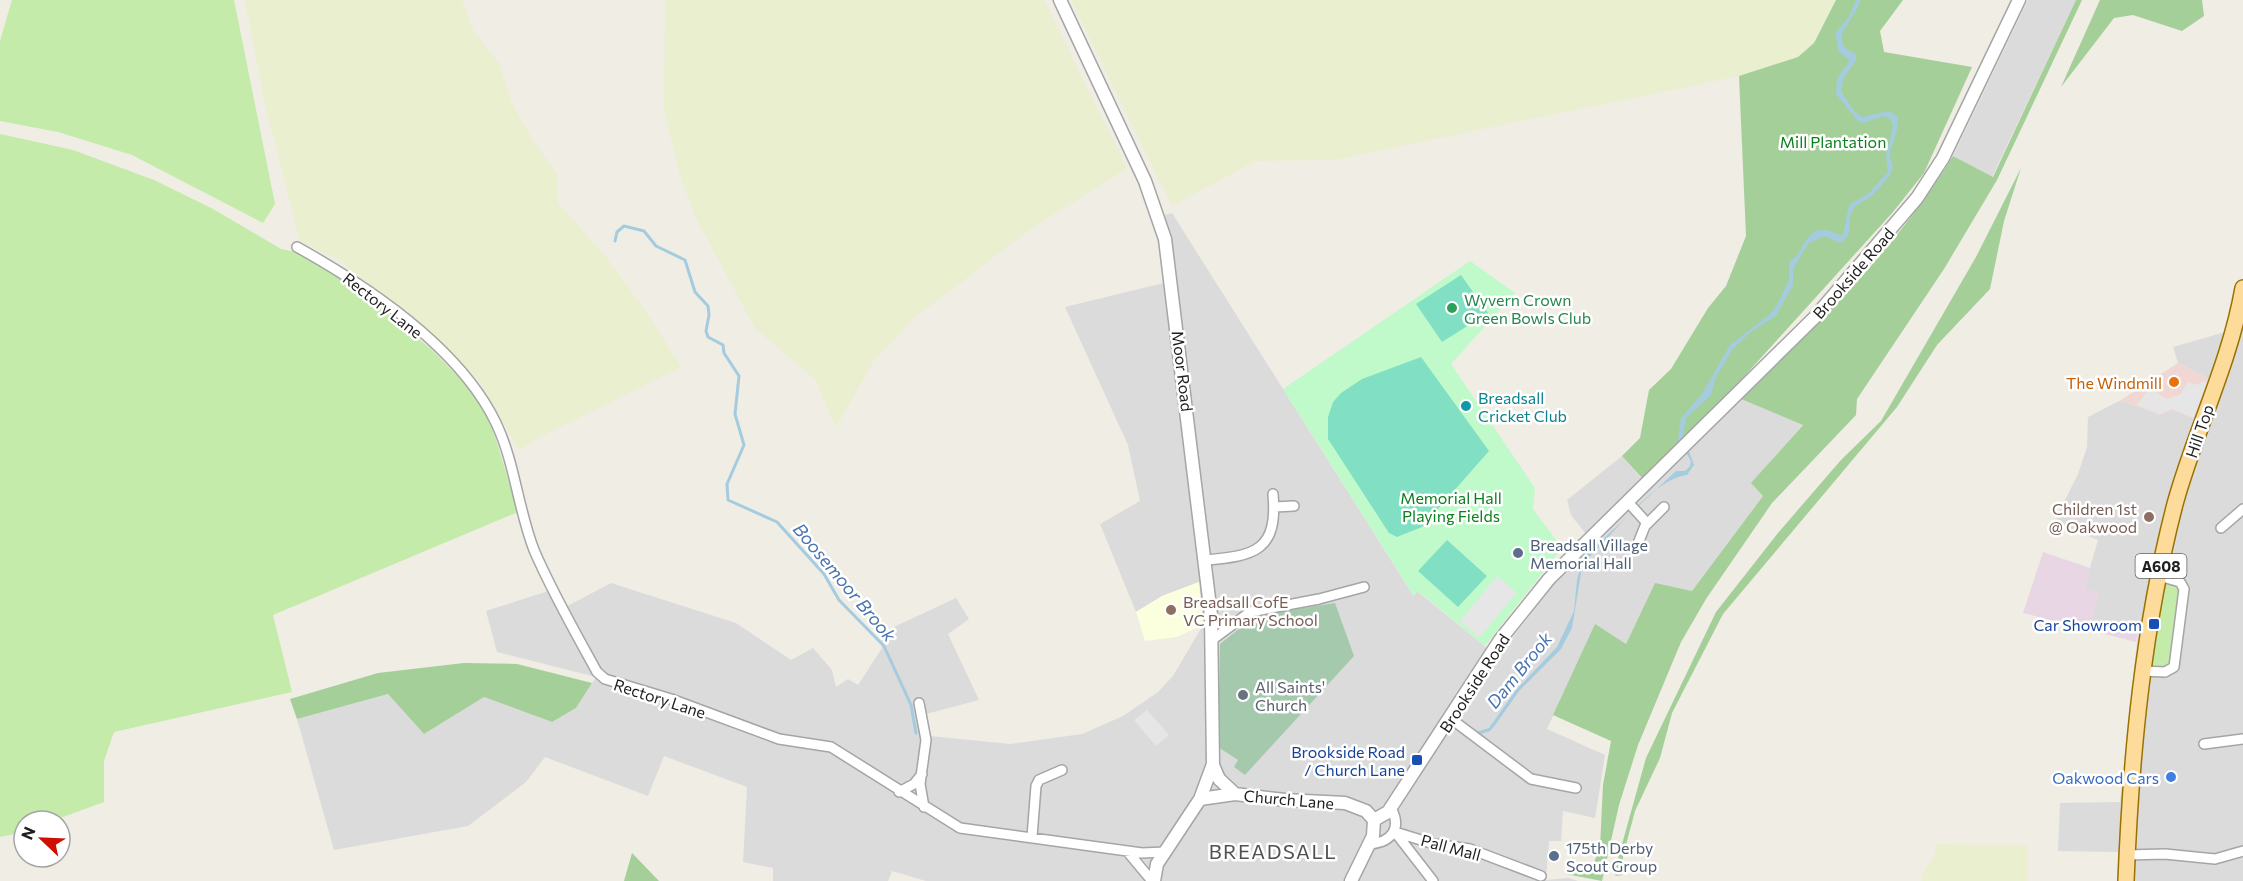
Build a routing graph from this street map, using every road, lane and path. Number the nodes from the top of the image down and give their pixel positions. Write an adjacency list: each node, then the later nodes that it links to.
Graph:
1 (1060, 0): 15 (street, Moor Road)
2 (2019, 0): 10 (street, Brookside Road)
3 (297, 247): 28 (street, Rectory Lane)
4 (2243, 288): 5 (main road, Hill Top / A608)
5 (2241, 314): 16 (main road, Hill Top / A608)
6 (1273, 494): 8 (street)
7 (1294, 506): 8 (street)
8 (1274, 507): 15 (street)
9 (1664, 507): 12 (street)
10 (1633, 508): 12 (street); 21 (street, Brookside Road)
11 (2243, 508): 13 (street)
12 (1647, 523): 14 (street)
13 (2221, 528)
14 (1639, 541)
15 (1205, 560): 18 (street, Moor Road)
16 (2159, 576): 19 (main road, Hill Top / A608); 19 (street)
17 (1364, 587): 18 (street)
18 (1212, 640): 24 (street, Moor Road)
19 (2142, 671): 40 (main road, Hill Top / A608)
20 (920, 703): 26 (street)
21 (1450, 718): 27 (street); 32 (street, Brookside Road)
22 (2243, 739): 23 (street)
23 (2204, 744)
24 (1213, 764): 29 (street); 30 (street, Moor Road)
25 (1062, 770): 35 (street)
26 (922, 774): 28 (street); 31 (street)
27 (1576, 788)
28 (899, 792): 31 (street, Rectory Lane)
29 (1235, 794): 30 (street, Church Lane); 33 (street, Church Lane)
30 (1200, 800): 39 (street, Moor Road)
31 (924, 807): 35 (street, Rectory Lane)
32 (1391, 808): 33 (street, Brookside Road); 34 (street)
33 (1374, 820): 36 (street)
34 (1395, 831): 36 (street); 41 (street, Pall Mall); 44 (street)
35 (1032, 837): 37 (street, Rectory Lane)
36 (1370, 844): 43 (street)
37 (1127, 851): 39 (street, Rectory Lane); 42 (street)
38 (2243, 851): 40 (street)
39 (1165, 852): 42 (street)
40 (2127, 855): 45 (main road, Hill Top / A608)
41 (1541, 876)
42 (1153, 881)
43 (1351, 881)
44 (1433, 881)
45 (2126, 881)

